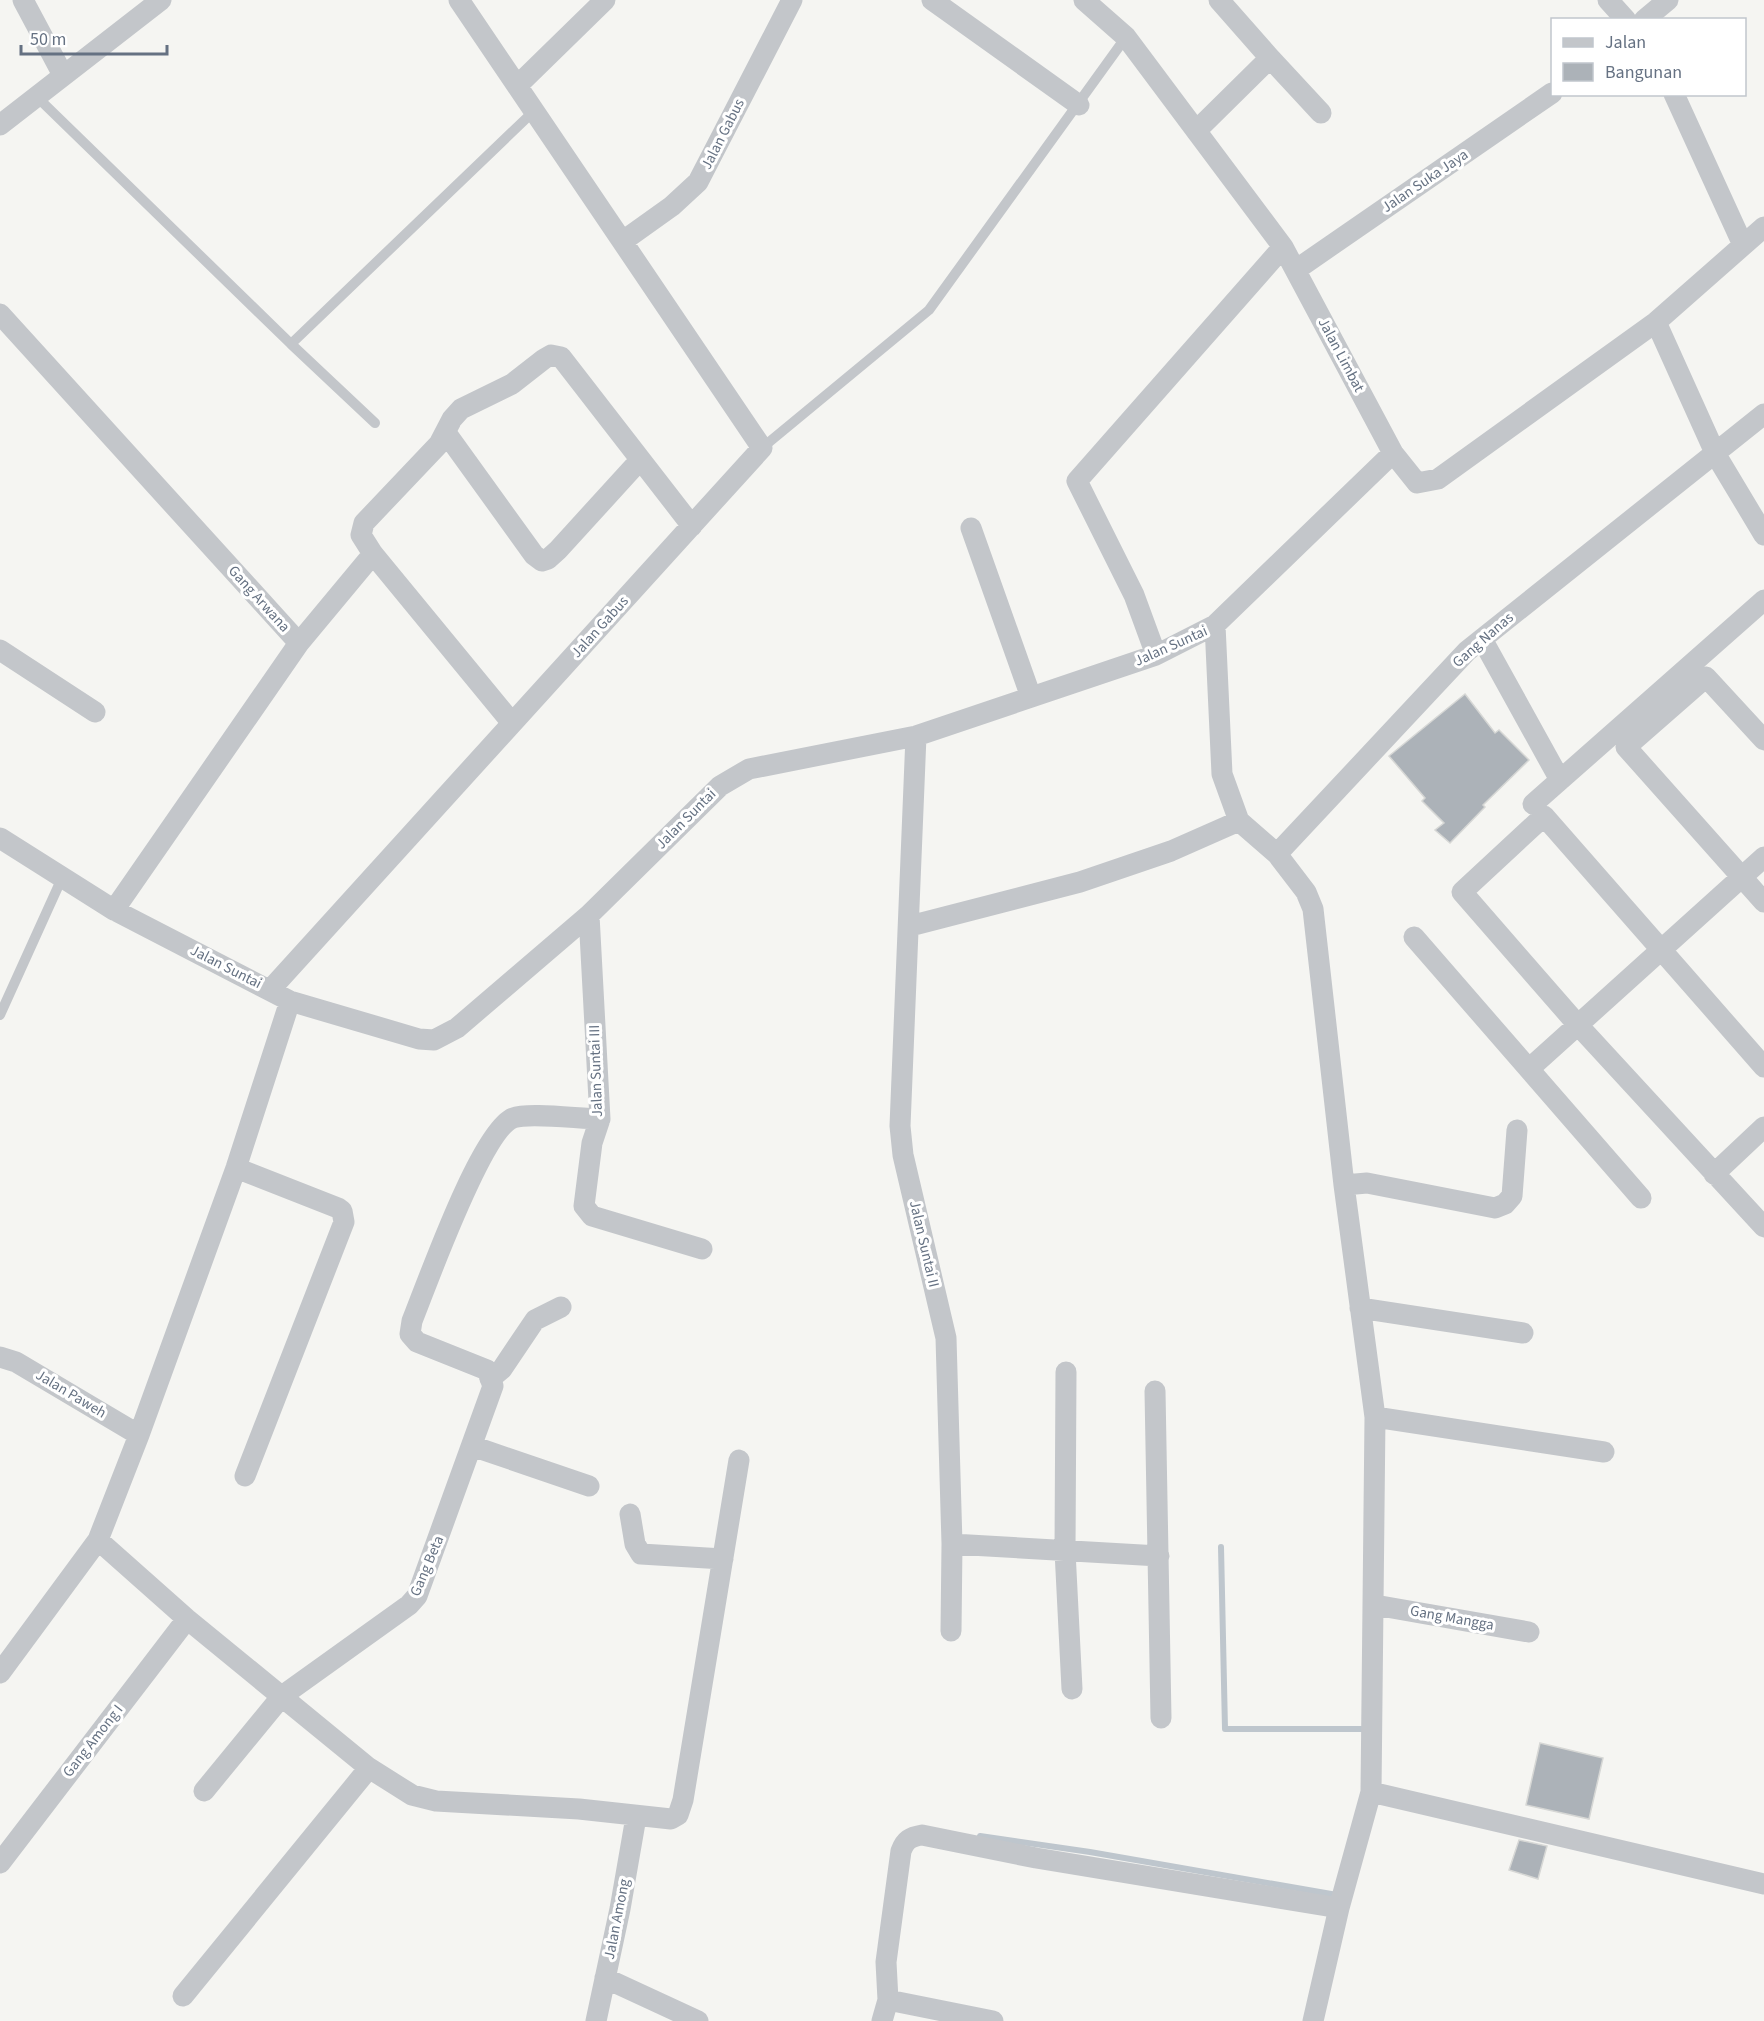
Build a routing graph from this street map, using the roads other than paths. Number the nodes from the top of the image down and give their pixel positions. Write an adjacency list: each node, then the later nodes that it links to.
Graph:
1 (23, 0): 15 (street)
2 (161, 0): 15 (street)
3 (459, 0): 16 (street)
4 (605, 0): 16 (street)
5 (792, 0): 26 (street, Jalan Gabus)
6 (932, 0): 20 (street)
7 (1084, 0): 13 (street, Jalan Limbat)
8 (1219, 0): 14 (street)
9 (1608, 0): 11 (street)
10 (1668, 0): 12 (street)
11 (1624, 18)
12 (1646, 18)
13 (1126, 37): 20 (lane); 24 (street, Jalan Limbat)
14 (1270, 58): 22 (street); 24 (street)
15 (63, 75): 19 (street)
16 (517, 86): 21 (street)
17 (1551, 94): 29 (street, Jalan Suka Jaya)
18 (1675, 96): 27 (street)
19 (37, 97): 23 (street); 32 (lane)
20 (1079, 105): 36 (lane)
21 (534, 111): 26 (street); 32 (lane)
22 (1321, 113)
23 (0, 125)
24 (1196, 131): 28 (street, Jalan Limbat)
25 (1764, 227): 27 (street)
26 (624, 241): 36 (street)
27 (1743, 245): 31 (street)
28 (1283, 248): 29 (street, Jalan Limbat); 49 (street)
29 (1297, 269): 37 (street, Jalan Limbat)
30 (0, 314): 47 (street, Gang Arwana)
31 (1656, 321): 37 (street, Jalan Limbat); 38 (street)
32 (291, 344): 34 (lane)
33 (1764, 414): 38 (street, Gang Nanas)
34 (375, 423)
35 (446, 433): 39 (street); 39 (street); 43 (street)
36 (762, 448): 40 (street, Jalan Gabus)
37 (1393, 453): 45 (street, Jalan Suntai)
38 (1716, 455): 42 (street); 46 (street, Gang Nanas)
39 (640, 460): 40 (street)
40 (692, 526): 52 (street, Jalan Gabus)
41 (971, 528): 50 (street)
42 (1764, 535)
43 (373, 554): 47 (street); 52 (street)
44 (1764, 600): 55 (street)
45 (1215, 625): 49 (street, Jalan Suntai); 57 (street)
46 (1482, 639): 55 (street); 59 (street, Gang Nanas)
47 (299, 642): 64 (street, Gang Arwana)
48 (0, 651): 51 (street)
49 (1156, 655): 50 (street, Jalan Suntai)
50 (1031, 697): 53 (street, Jalan Suntai)
51 (95, 712)
52 (512, 723): 69 (street, Jalan Gabus)
53 (916, 736): 65 (street, Jalan Suntai); 66 (street, Jalan Suntai II)
54 (1764, 740): 61 (street)
55 (1560, 780): 56 (street)
56 (1533, 804)
57 (1239, 821): 59 (street); 66 (street)
58 (0, 838): 62 (street, Jalan Suntai)
59 (1276, 854): 80 (street)
60 (1764, 857): 61 (street)
61 (1742, 876): 63 (street); 68 (street)
62 (62, 878): 64 (street, Jalan Suntai); 71 (lane)
63 (1764, 902)
64 (114, 910): 69 (street, Jalan Suntai)
65 (589, 915): 70 (street, Jalan Suntai); 75 (street, Jalan Suntai III)
66 (910, 926): 100 (street, Jalan Suntai II)
67 (1414, 937): 74 (street)
68 (1661, 948): 72 (street); 72 (street); 73 (street)
69 (270, 990): 70 (street, Jalan Suntai)
70 (290, 1001): 78 (street)
71 (0, 1015)
72 (1577, 1024): 74 (street); 79 (street)
73 (1764, 1066)
74 (1529, 1069): 81 (street)
75 (600, 1119): 83 (street, Jalan Suntai III); 89 (street)
76 (1764, 1127): 79 (street)
77 (1517, 1130): 80 (street)
78 (236, 1168): 92 (street); 96 (street)
79 (1714, 1174): 82 (street)
80 (1344, 1185): 85 (street)
81 (1641, 1198)
82 (1764, 1227)
83 (702, 1249)
84 (561, 1307): 89 (street)
85 (1360, 1308): 86 (street); 91 (street)
86 (1523, 1333)
87 (0, 1357): 92 (street, Jalan Paweh)
88 (1066, 1372): 101 (street)
89 (490, 1379): 93 (street, Gang Beta)
90 (1155, 1391): 102 (street)
91 (1375, 1417): 94 (street); 104 (street)
92 (139, 1435): 99 (street)
93 (472, 1446): 97 (street); 110 (street, Gang Beta)
94 (1604, 1452)
95 (739, 1460): 103 (street)
96 (245, 1476)
97 (589, 1486)
98 (630, 1514): 103 (street)
99 (98, 1540): 105 (street); 108 (street)
100 (952, 1545): 101 (street); 106 (street, Jalan Suntai II)
101 (1065, 1551): 102 (street); 109 (street)
102 (1159, 1556): 111 (street)
103 (723, 1559): 115 (street)
104 (1375, 1605): 107 (street, Gang Mangga); 114 (street)
105 (188, 1619): 110 (street); 116 (street, Gang Among I)
106 (951, 1631)
107 (1529, 1632)
108 (0, 1673)
109 (1072, 1689)
110 (282, 1696): 112 (street); 113 (street, Gang Beta)
111 (1161, 1718)
112 (369, 1768): 115 (street); 120 (street)
113 (204, 1791)
114 (1371, 1792): 117 (street); 118 (street)
115 (636, 1817): 119 (street, Jalan Among)
116 (0, 1863)
117 (1764, 1884)
118 (1339, 1908): 121 (street); 126 (street)
119 (605, 1978): 122 (street, Jalan Among); 123 (street)
120 (183, 1996)
121 (888, 2000): 124 (street); 125 (street)
122 (596, 2021)
123 (698, 2021)
124 (882, 2021)
125 (993, 2021)
126 (1313, 2021)

